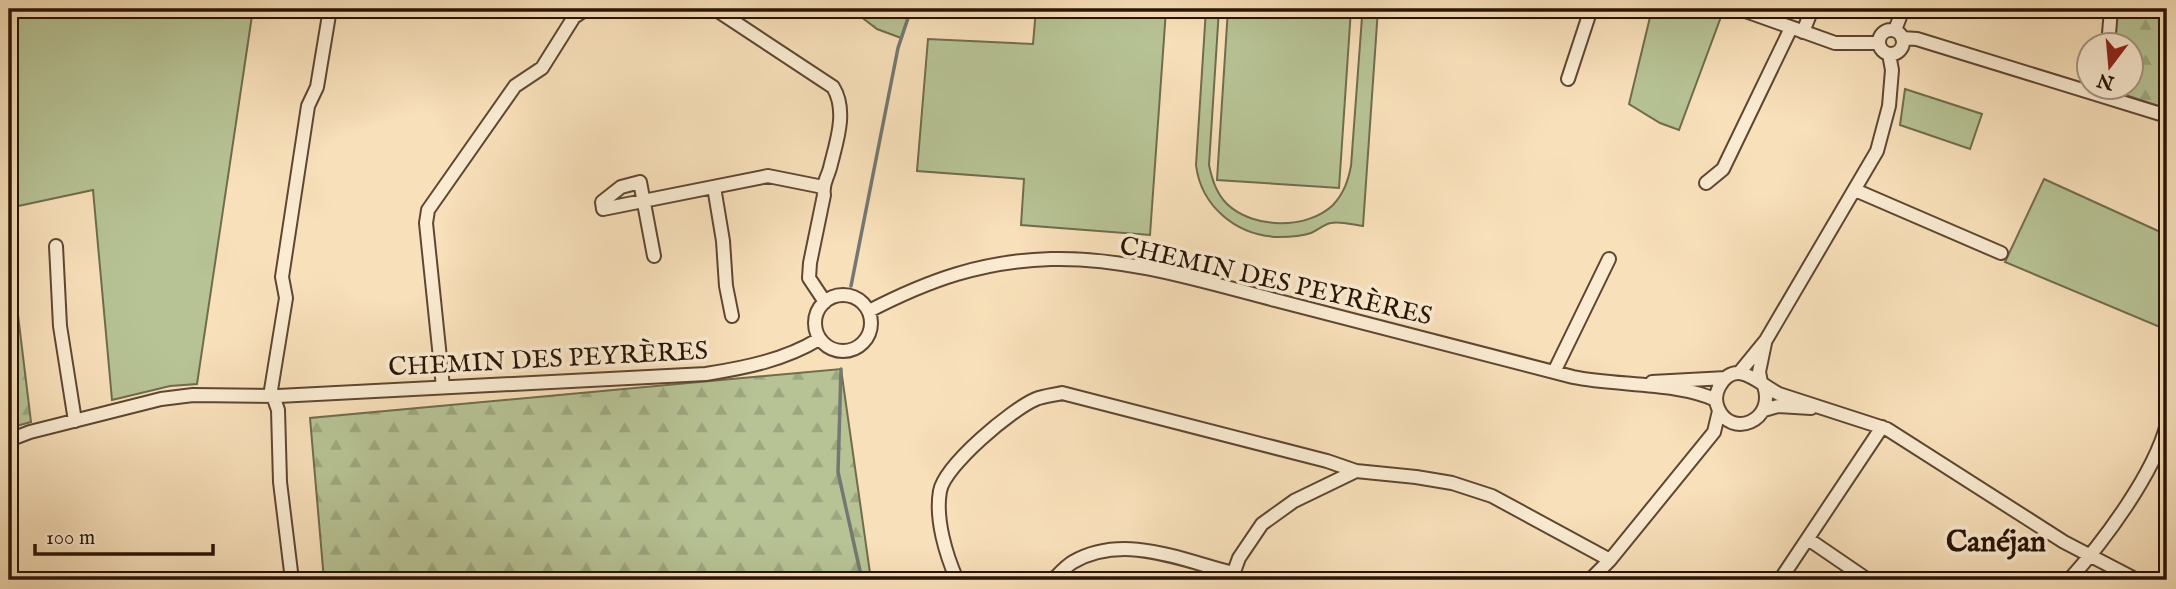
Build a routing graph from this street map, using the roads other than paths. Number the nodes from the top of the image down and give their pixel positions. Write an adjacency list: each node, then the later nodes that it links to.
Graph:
1 (330, 9): 37 (street)
2 (586, 9): 36 (street)
3 (715, 9): 20 (street)
4 (1591, 9): 14 (street)
5 (1740, 9): 9 (street)
6 (1812, 9): 9 (street)
7 (1903, 9): 11 (street)
8 (2111, 9): 10 (street)
9 (1797, 30): 12 (street); 18 (street)
10 (2109, 32)
11 (1899, 34): 12 (street); 13 (street); 15 (street)
12 (1878, 43): 13 (street)
13 (1889, 54): 21 (street)
14 (1568, 79)
15 (2074, 86)
16 (2127, 102): 17 (street)
17 (2167, 117)
18 (1706, 183)
19 (714, 187): 20 (street); 24 (street); 28 (street)
20 (822, 187): 26 (street)
21 (1855, 190): 23 (street); 30 (street)
22 (56, 246): 41 (street)
23 (2001, 253)
24 (654, 256)
25 (1609, 259): 31 (street)
26 (825, 302): 27 (street); 29 (street)
27 (869, 311): 29 (street); 31 (street, CHEMIN DES PEYRÈRES)
28 (732, 316)
29 (819, 339): 36 (street, CHEMIN DES PEYRÈRES)
30 (1766, 340): 32 (street); 35 (street)
31 (1553, 372): 34 (street, CHEMIN DES PEYRÈRES)
32 (1739, 373): 33 (street); 35 (street)
33 (1726, 378): 34 (street, CHEMIN DES PEYRÈRES); 38 (street)
34 (1634, 384): 38 (street, CHEMIN DES PEYRÈRES)
35 (1762, 384): 39 (street); 40 (street)
36 (443, 387): 37 (street, CHEMIN DES PEYRÈRES)
37 (273, 396): 41 (street, CHEMIN DES PEYRÈRES); 52 (street)
38 (1718, 406): 42 (street); 45 (street)
39 (1822, 409): 40 (street); 44 (street)
40 (1764, 410): 42 (street)
41 (75, 421): 46 (street, CHEMIN DES PEYRÈRES)
42 (1738, 424): 45 (street)
43 (2167, 424): 49 (street)
44 (1882, 427): 48 (street); 49 (street)
45 (1714, 432): 50 (street)
46 (9, 440)
47 (1356, 471): 50 (street); 51 (street); 53 (street)
48 (1808, 539): 56 (street); 57 (street)
49 (2089, 557): 58 (street); 59 (street)
50 (1610, 560): 55 (street)
51 (1232, 577): 54 (street)
52 (292, 580)
53 (957, 580)
54 (1053, 580)
55 (1590, 580)
56 (1780, 580)
57 (1868, 580)
58 (2069, 580)
59 (2137, 580)

